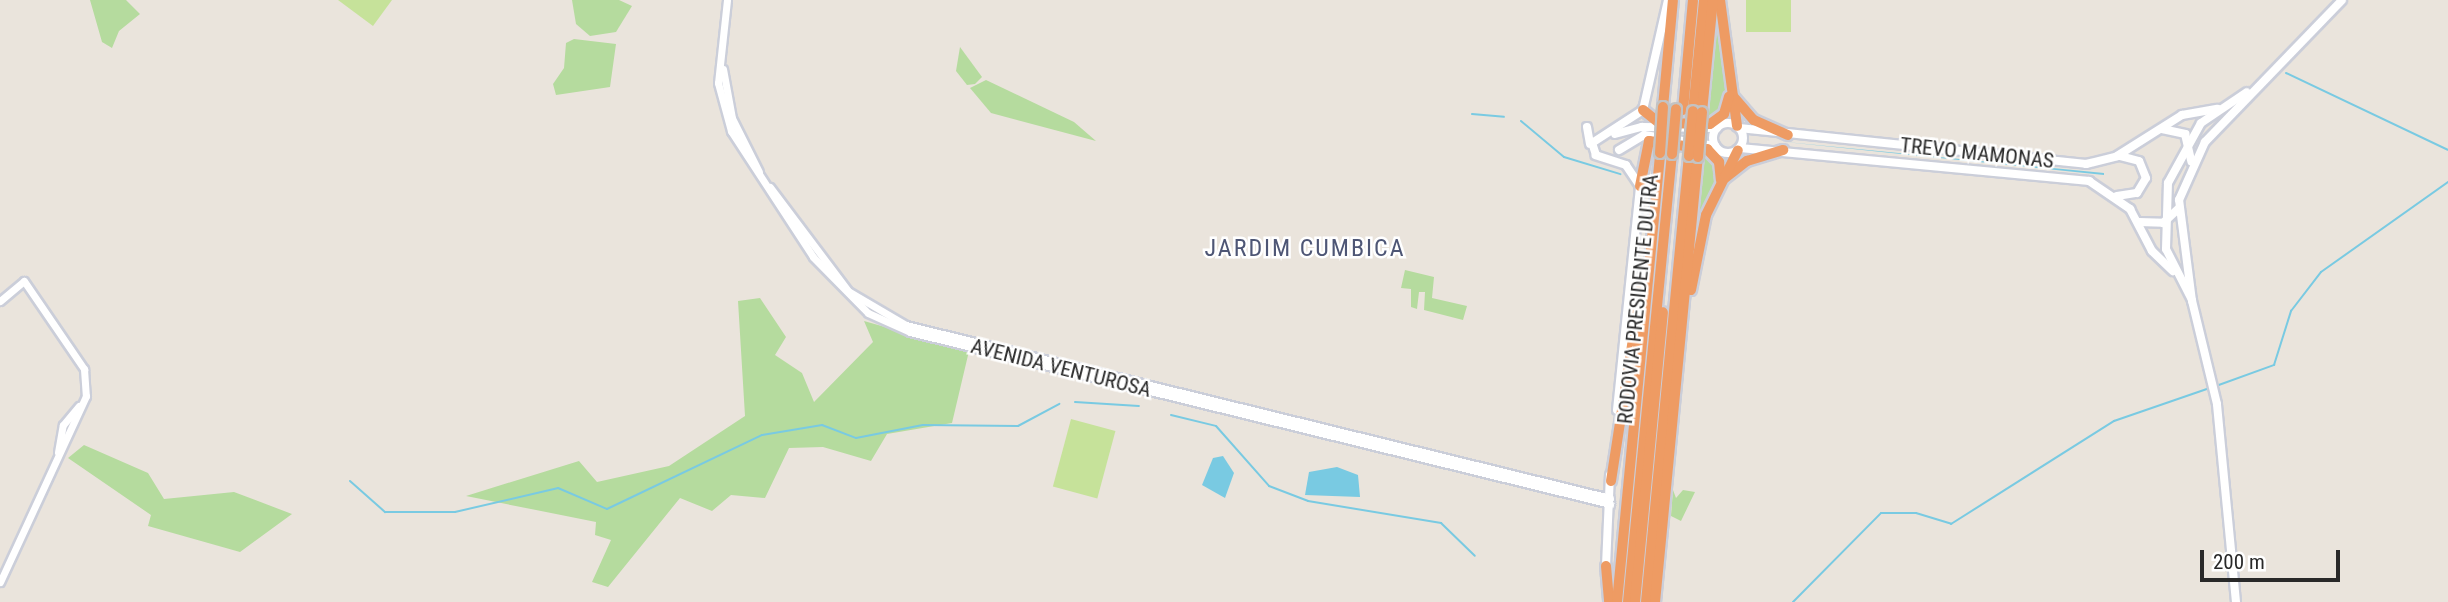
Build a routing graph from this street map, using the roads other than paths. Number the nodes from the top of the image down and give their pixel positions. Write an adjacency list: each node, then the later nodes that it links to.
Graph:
1 (730, 0): 45 (street, AVENIDA VENTUROSA)
2 (1668, 0): 12 (main road)
3 (1673, 0): 36 (highway, RODOVIA PRESIDENTE DUTRA, bridge)
4 (1686, 0): 13 (highway, RODOVIA PRESIDENTE DUTRA)
5 (1693, 0): 13 (highway, RODOVIA PRESIDENTE DUTRA)
6 (1704, 0): 13 (highway)
7 (1713, 0): 13 (highway)
8 (1720, 0): 11 (highway)
9 (2342, 0): 10 (main road)
10 (2255, 87): 14 (main road); 30 (main road)
11 (1729, 89): 12 (highway); 16 (highway); 20 (highway)
12 (1643, 110): 19 (main road)
13 (1689, 110): 27 (highway, bridge); 27 (highway, RODOVIA PRESIDENTE DUTRA)
14 (2217, 110): 18 (main road, TREVO MAMONAS); 21 (main road)
15 (1587, 127): 23 (main road)
16 (1738, 127): 17 (main road); 20 (main road, TREVO MAMONAS); 24 (main road)
17 (1717, 128): 19 (main road); 22 (main road)
18 (2157, 130): 21 (main road); 28 (main road, TREVO MAMONAS)
19 (1611, 133): 23 (main road); 25 (main road)
20 (1788, 135): 28 (main road, TREVO MAMONAS)
21 (2189, 138): 30 (main road); 37 (main road)
22 (1715, 146): 24 (main road); 25 (main road)
23 (1593, 148): 29 (main road)
24 (1739, 149): 26 (main road, TREVO MAMONAS); 31 (highway)
25 (1619, 150): 29 (main road)
26 (1783, 150): 31 (highway); 33 (main road, TREVO MAMONAS)
27 (1684, 156): 43 (highway); 50 (highway, RODOVIA PRESIDENTE DUTRA); 51 (highway, RODOVIA PRESIDENTE DUTRA); 52 (highway)
28 (2117, 156): 33 (main road)
29 (1610, 158): 32 (main road)
30 (2191, 163): 34 (main road)
31 (1720, 183): 32 (highway); 43 (highway)
32 (1640, 186): 44 (main road)
33 (2117, 196): 35 (main road, TREVO MAMONAS)
34 (2179, 208): 37 (main road); 41 (main road)
35 (2139, 222): 37 (main road); 38 (main road, TREVO MAMONAS)
36 (1654, 223): 44 (highway); 49 (highway, RODOVIA PRESIDENTE DUTRA)
37 (2163, 223): 38 (main road)
38 (2173, 271): 41 (main road)
39 (30, 291): 40 (street); 40 (street); 47 (street)
40 (14, 293): 42 (street)
41 (2192, 300): 54 (main road)
42 (0, 301)
43 (1679, 347): 53 (highway)
44 (1611, 481): 45 (main road)
45 (1610, 501): 46 (main road)
46 (1606, 566): 48 (highway)
47 (0, 582)
48 (1609, 602)
49 (1617, 602)
50 (1628, 602)
51 (1635, 602)
52 (1646, 602)
53 (1655, 602)
54 (2236, 602)

